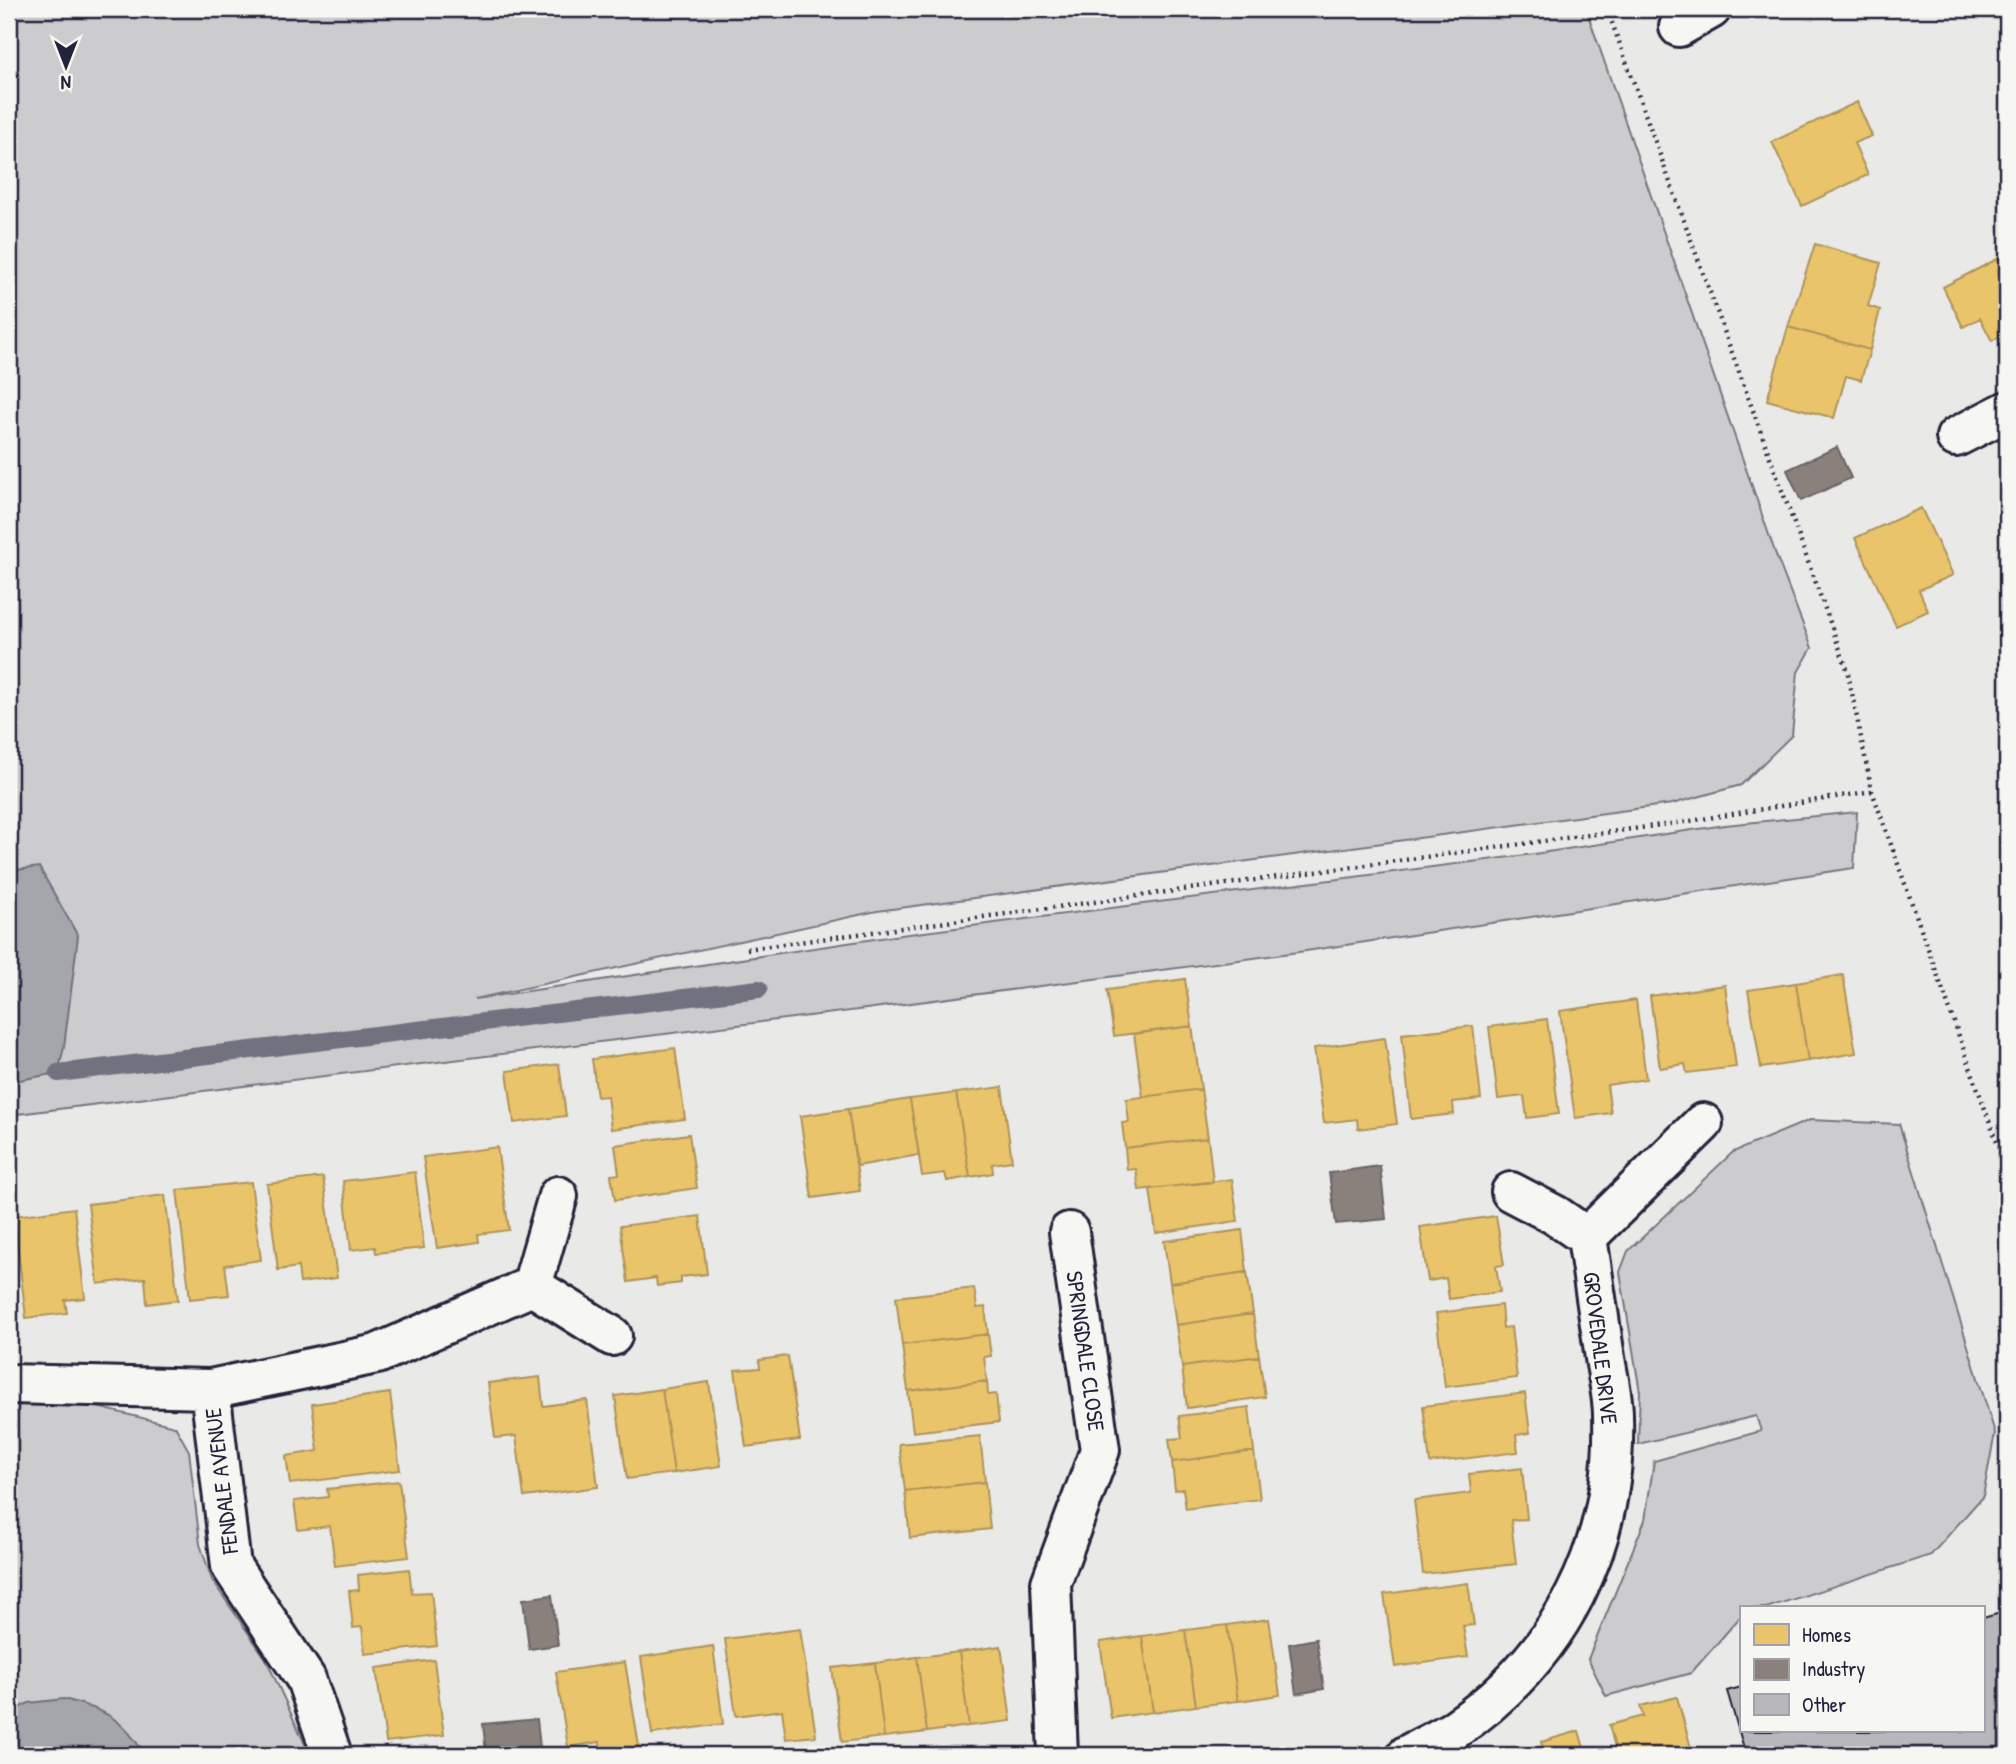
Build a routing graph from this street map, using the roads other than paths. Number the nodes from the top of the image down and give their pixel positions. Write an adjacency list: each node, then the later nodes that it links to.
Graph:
1 (2007, 411): 2 (street)
2 (1956, 437)
3 (1703, 1123): 7 (street)
4 (1511, 1192): 7 (street)
5 (558, 1196): 8 (street)
6 (1069, 1232): 13 (street, SPRINGDALE CLOSE)
7 (1587, 1237): 14 (street, GROVEDALE DRIVE)
8 (532, 1286): 9 (street); 11 (street, FENDALE AVENUE)
9 (612, 1336)
10 (9, 1384): 11 (street, FENDALE AVENUE)
11 (210, 1389): 12 (street, FENDALE AVENUE)
12 (332, 1755)
13 (1058, 1755)
14 (1407, 1755)

